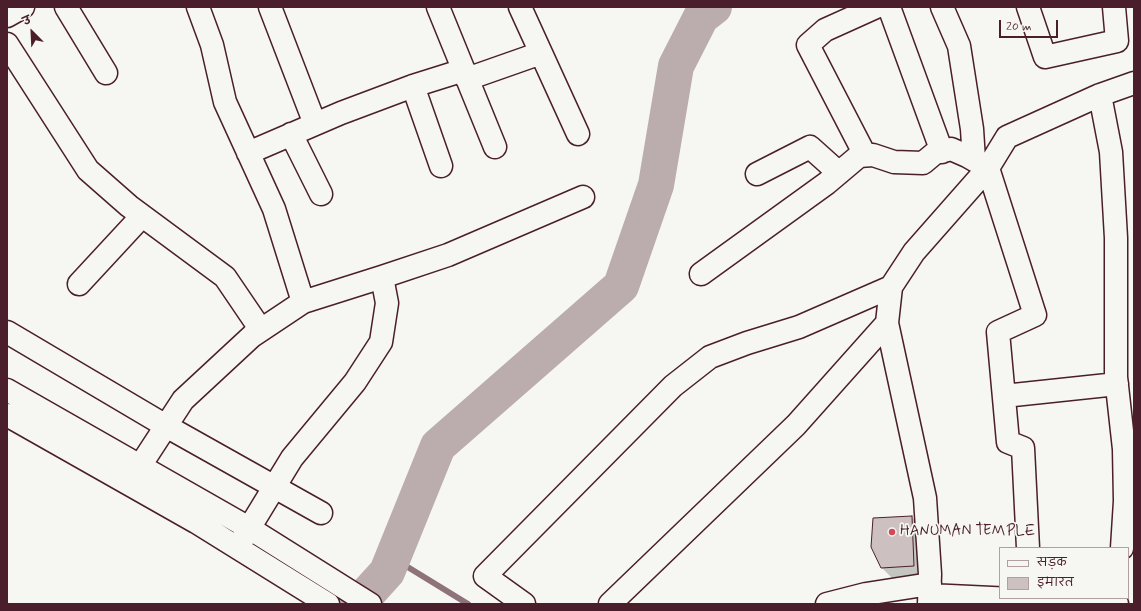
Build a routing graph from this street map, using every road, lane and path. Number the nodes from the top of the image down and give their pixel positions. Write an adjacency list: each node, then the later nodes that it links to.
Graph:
1 (24, 7): 12 (street)
2 (66, 7): 15 (street)
3 (198, 7): 25 (street)
4 (270, 7): 20 (street)
5 (438, 7): 16 (street)
6 (520, 7): 14 (street)
7 (876, 7): 26 (street)
8 (890, 7): 24 (street)
9 (942, 7): 27 (street)
10 (1028, 7): 11 (street)
11 (1114, 7)
12 (7, 16)
13 (7, 44): 33 (street)
14 (541, 53): 16 (street); 22 (street)
15 (106, 73)
16 (466, 75): 18 (street); 23 (street)
17 (1134, 83): 19 (street)
18 (412, 86): 20 (street); 28 (street)
19 (1100, 95): 27 (street); 42 (street)
20 (315, 124): 21 (street)
21 (291, 134): 25 (street); 31 (street)
22 (578, 134)
23 (495, 147)
24 (942, 152): 26 (street); 27 (street)
25 (248, 153): 38 (street)
26 (865, 155): 29 (street)
27 (981, 164): 37 (street); 44 (street)
28 (440, 166)
29 (839, 173): 30 (street); 34 (street)
30 (757, 174)
31 (320, 194)
32 (583, 197): 35 (street)
33 (142, 216): 36 (street); 40 (street)
34 (701, 274)
35 (382, 278): 38 (street); 48 (street)
36 (79, 284)
37 (891, 287): 39 (street); 60 (street)
38 (303, 302): 40 (street)
39 (887, 323): 54 (street); 61 (street)
40 (262, 330): 46 (street)
41 (7, 332): 46 (street)
42 (1117, 384): 44 (street); 52 (street)
43 (7, 390): 47 (street)
44 (1004, 396): 51 (street)
45 (7, 415): 53 (street)
46 (166, 426): 47 (street); 48 (street)
47 (140, 466): 50 (street)
48 (274, 486): 49 (street); 50 (street)
49 (321, 513)
50 (249, 528): 53 (street); 59 (street)
51 (1028, 547)
52 (1122, 547)
53 (238, 548): 58 (street)
54 (929, 594): 55 (street); 62 (street)
55 (999, 599)
56 (1005, 599): 57 (street)
57 (1035, 601): 63 (street)
58 (328, 604)
59 (370, 604)
60 (524, 604)
61 (610, 604)
62 (827, 604)
63 (1108, 604): 64 (street)
64 (1117, 604)

